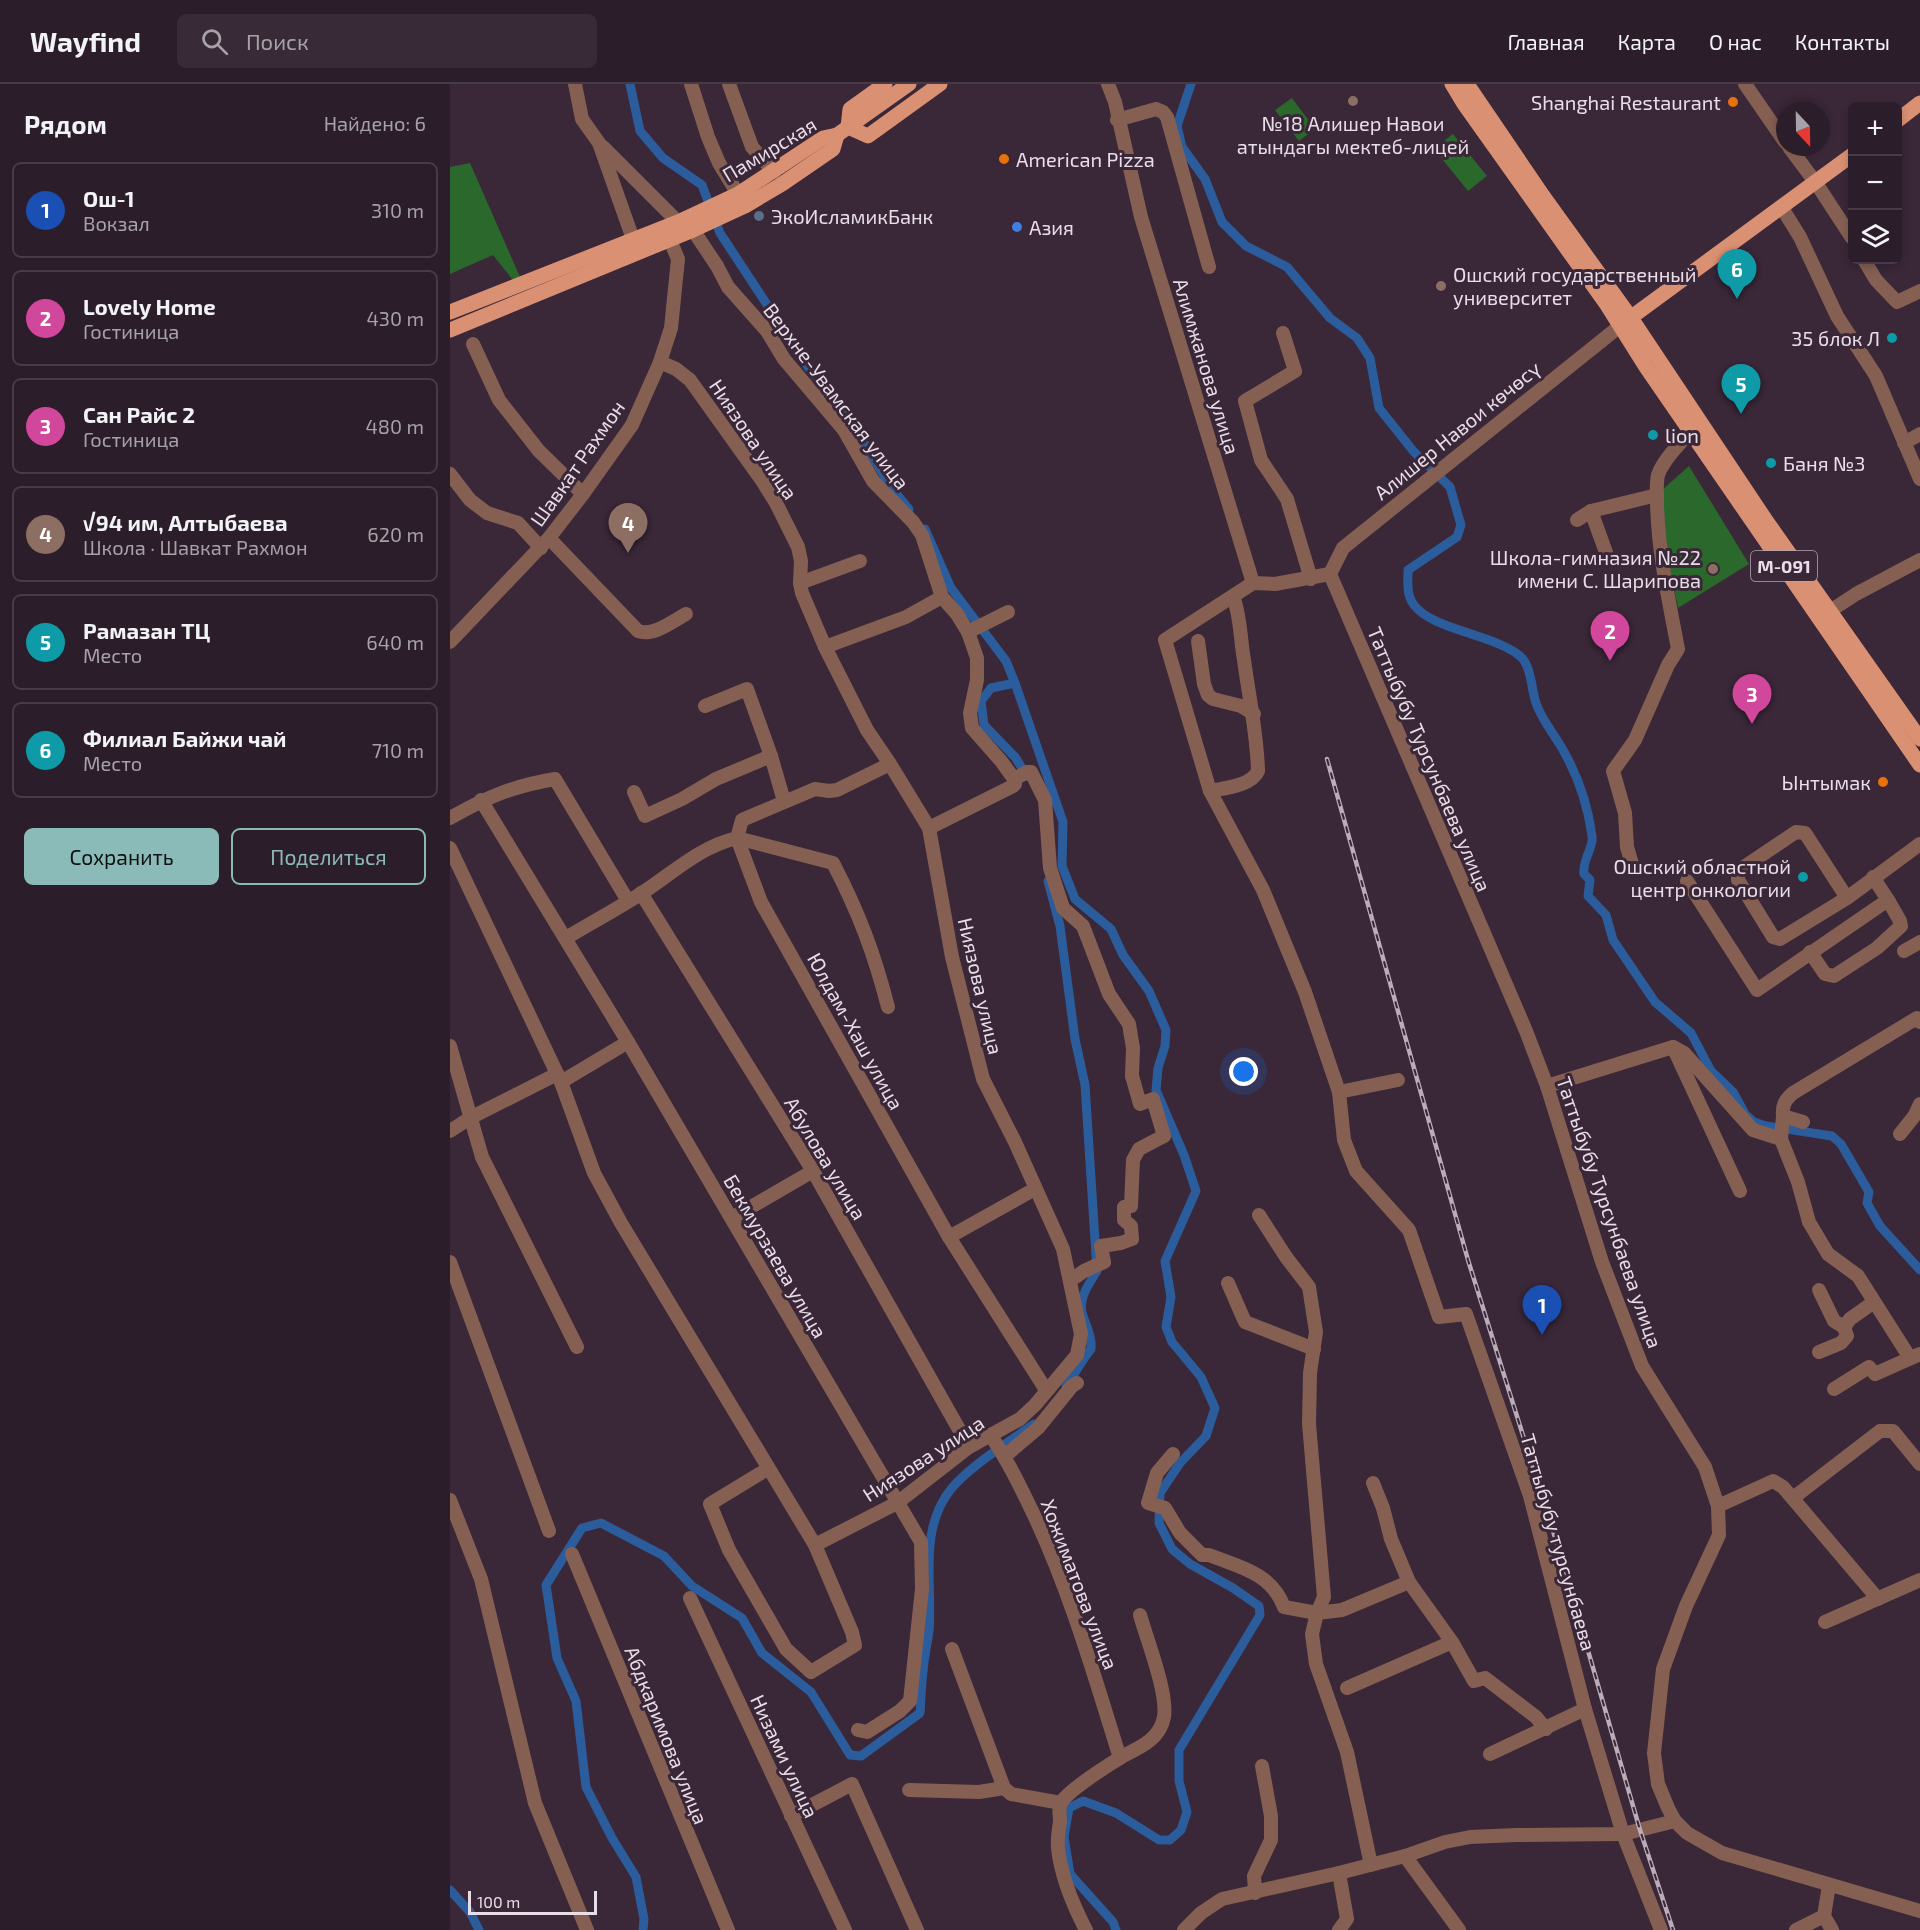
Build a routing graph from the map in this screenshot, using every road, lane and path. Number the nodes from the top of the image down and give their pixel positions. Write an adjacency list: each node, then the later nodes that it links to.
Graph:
1 (575, 84): 16 (street)
2 (691, 84): 21 (street)
3 (729, 84): 19 (street)
4 (885, 84): 15 (main road)
5 (909, 84): 15 (main road)
6 (940, 84): 15 (main road)
7 (1107, 84): 13 (street, Алимжанова улица)
8 (1452, 84): 32 (main road, М-091)
9 (1467, 84): 32 (main road, М-091)
10 (1745, 84): 14 (street)
11 (1920, 103): 12 (main road)
12 (1902, 117)
13 (1118, 120): 29 (street); 53 (street, Алимжанова улица)
14 (1776, 129)
15 (842, 131): 19 (main road, Памирская); 21 (main road, Памирская)
16 (599, 143): 23 (street); 26 (street)
17 (1796, 156): 20 (street)
18 (1851, 156): 20 (main road)
19 (774, 172): 21 (main road, Памирская)
20 (1816, 183): 22 (main road); 25 (street)
21 (742, 200): 23 (main road, Памирская); 24 (main road, Памирская)
22 (1782, 208): 32 (main road); 39 (street)
23 (678, 222): 26 (main road, Памирская)
24 (693, 230): 27 (main road, Памирская); 55 (street, Верхне-Увамская улица)
25 (1848, 232)
26 (633, 239): 31 (main road, Памирская)
27 (670, 240): 33 (main road, Памирская); 36 (street, Шавкат Рахмон)
28 (1866, 264): 30 (street)
29 (1209, 267)
30 (1920, 291)
31 (450, 312)
32 (1625, 322): 37 (main road, М-091); 50 (street, Алишер Навои көчөсү); 56 (main road, М-091)
33 (450, 330)
34 (1283, 333): 51 (street)
35 (473, 344): 42 (street)
36 (660, 362): 42 (street, Шавкат Рахмон); 52 (street, Ниязова улица)
37 (1691, 432): 43 (street); 68 (main road, М-091)
38 (1920, 434): 39 (street)
39 (1904, 443): 41 (street)
40 (450, 474): 46 (street)
41 (1920, 479)
42 (584, 494): 46 (street, Шавкат Рахмон)
43 (1657, 495): 44 (street); 79 (street)
44 (1591, 512): 45 (street); 47 (street)
45 (1577, 520)
46 (545, 543): 58 (street); 61 (street, Шавкат Рахмон)
47 (1608, 558)
48 (1920, 560): 56 (street)
49 (860, 561): 52 (street)
50 (1330, 574): 51 (street); 97 (street, Таттыбубу Турсунбаева улица)
51 (1311, 579): 53 (street)
52 (800, 583): 62 (street, Ниязова улица)
53 (1253, 583): 54 (street)
54 (1233, 596): 64 (street); 70 (street)
55 (942, 597): 59 (street, Верхне-Увамская улица); 62 (street)
56 (1830, 611): 65 (main road, М-091)
57 (1008, 612): 59 (street)
58 (686, 614)
59 (970, 630): 69 (street, Верхне-Увамская улица)
60 (1198, 641): 64 (street)
61 (450, 642)
62 (825, 647): 67 (street, Ниязова улица)
63 (705, 706): 66 (street)
64 (1254, 714): 70 (street)
65 (1920, 739)
66 (771, 756): 71 (street); 73 (street)
67 (890, 764): 73 (street); 75 (street, Ниязова улица)
68 (1920, 765)
69 (1021, 775): 75 (street); 112 (street, Верхне-Увамская улица)
70 (1210, 791): 98 (street)
71 (634, 792)
72 (482, 800): 74 (street); 85 (street); 86 (street, Бекмурзаева улица)
73 (784, 801): 76 (street)
74 (450, 818)
75 (929, 828): 106 (street, Ниязова улица)
76 (737, 838): 82 (street); 90 (street); 110 (street, Юлдам-Хаш улица)
77 (1920, 844): 80 (street)
78 (450, 848): 95 (street)
79 (1632, 864)
80 (1873, 877): 83 (street); 84 (street)
81 (1687, 881): 89 (street)
82 (641, 893): 85 (street); 105 (street, Абулова улица)
83 (1846, 898): 83 (street)
84 (1888, 900): 89 (street); 89 (street)
85 (628, 901): 86 (street)
86 (566, 938): 92 (street, Бекмурзаева улица)
87 (1920, 942): 88 (street)
88 (1904, 951)
89 (1810, 952)
90 (888, 1007)
91 (1919, 1018): 102 (street)
92 (628, 1042): 95 (street); 109 (street, Бекмурзаева улица)
93 (450, 1046): 100 (street)
94 (1673, 1047): 97 (street); 102 (street); 107 (street)
95 (559, 1078): 100 (street); 135 (street)
96 (1398, 1080): 98 (street)
97 (1547, 1086): 133 (street, Таттыбубу Турсунбаева улица)
98 (1339, 1092): 147 (street, Таттыбубу турсунбаева)
99 (1920, 1104): 104 (street)
100 (471, 1118): 103 (street); 117 (street)
101 (1803, 1122): 102 (street)
102 (1782, 1128): 115 (street)
103 (450, 1131)
104 (1900, 1134)
105 (813, 1171): 109 (street); 125 (street, Абулова улица)
106 (1035, 1189): 110 (street); 112 (street, Ниязова улица)
107 (1740, 1191)
108 (1259, 1215): 118 (street)
109 (732, 1218): 132 (street, Бекмурзаева улица)
110 (949, 1237): 123 (street, Юлдам-Хаш улица)
111 (450, 1262): 134 (street)
112 (1071, 1280): 123 (street, Ниязова улица)
113 (1228, 1283): 118 (street)
114 (1819, 1290): 116 (street)
115 (1875, 1302): 116 (street); 120 (street)
116 (1844, 1327): 119 (street)
117 (577, 1347)
118 (1314, 1349): 141 (street)
119 (1820, 1352)
120 (1915, 1356): 122 (street)
121 (1077, 1383): 124 (street)
122 (1834, 1389)
123 (1046, 1390): 124 (street, Ниязова улица)
124 (999, 1446): 125 (street, Ниязова улица); 151 (street, Хожиматова улица)
125 (969, 1447): 132 (street, Ниязова улица)
126 (1173, 1454): 141 (street)
127 (1920, 1464): 130 (street)
128 (761, 1473): 135 (street)
129 (1373, 1483): 138 (street)
130 (1793, 1498): 133 (street); 140 (street)
131 (450, 1500): 166 (street)
132 (897, 1503): 135 (street, Ниязова улица); 149 (street, Бекмурзаева улица)
133 (1718, 1506): 157 (street, Таттыбубу Турсунбаева улица)
134 (549, 1531)
135 (815, 1545)
136 (572, 1554): 167 (street, Абдкаримова улица)
137 (1920, 1580): 140 (street)
138 (1409, 1582): 141 (street); 144 (street)
139 (690, 1598): 156 (street, Низами улица)
140 (1878, 1599): 143 (street)
141 (1317, 1613): 160 (street)
142 (1140, 1615): 151 (street)
143 (1825, 1622)
144 (1452, 1642): 146 (street); 148 (street)
145 (952, 1649): 153 (street)
146 (1347, 1688)
147 (1585, 1709): 148 (street); 158 (street, Таттыбубу турсунбаева)
148 (1546, 1729): 150 (street)
149 (858, 1730)
150 (1490, 1754)
151 (1120, 1758): 155 (street)
152 (1262, 1766): 163 (street)
153 (1004, 1788): 154 (street); 155 (street)
154 (909, 1790)
155 (1061, 1803): 170 (street)
156 (791, 1816): 168 (street, Низами улица); 169 (street)
157 (1675, 1821): 158 (street); 162 (street, Таттыбубу Турсунбаева улица)
158 (1623, 1834): 159 (street); 174 (street, Таттыбубу турсунбаева)
159 (1405, 1856): 160 (street); 173 (street)
160 (1371, 1865): 161 (street)
161 (1339, 1873): 163 (street); 172 (street)
162 (1829, 1885): 164 (street, Таттыбубу Турсунбаева улица); 165 (street)
163 (1255, 1893): 171 (street)
164 (1920, 1911)
165 (1824, 1916): 175 (street); 176 (street)
166 (588, 1930)
167 (728, 1930)
168 (845, 1930)
169 (917, 1930)
170 (1086, 1930)
171 (1184, 1930)
172 (1339, 1930)
173 (1459, 1930)
174 (1661, 1930)
175 (1796, 1930)
176 (1832, 1930)

